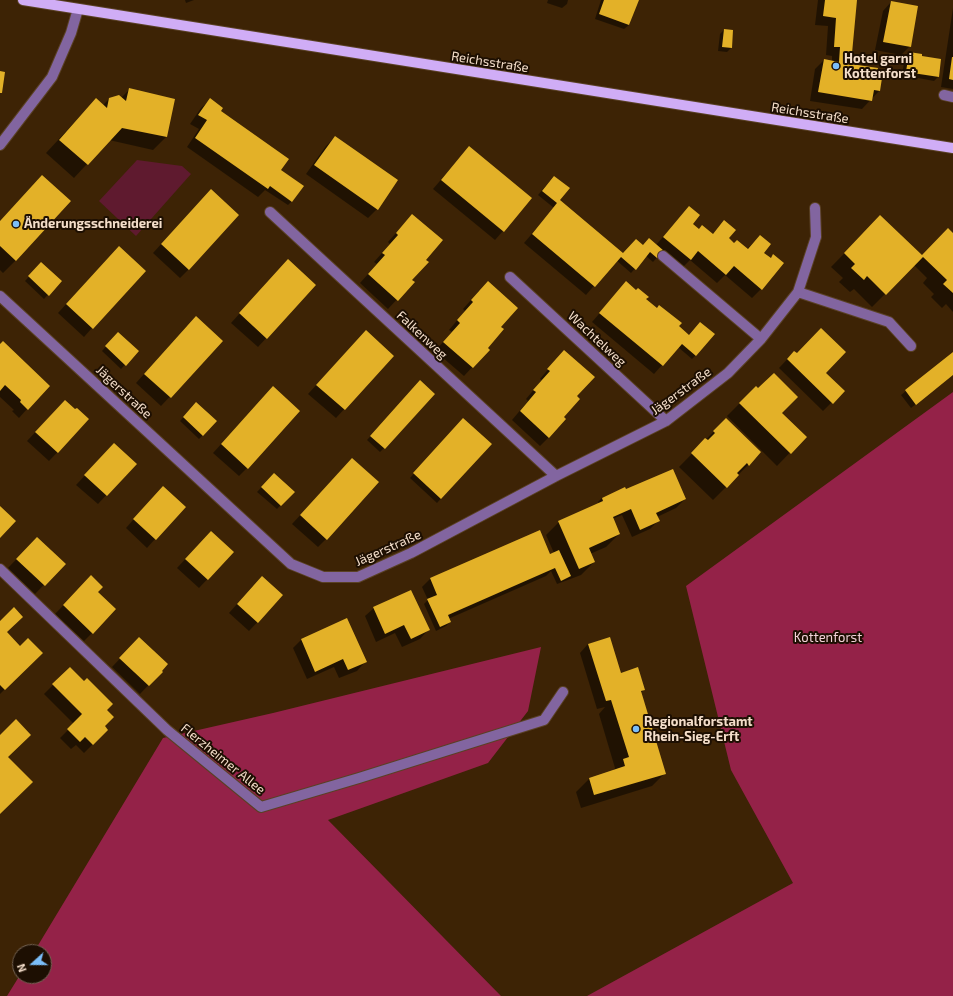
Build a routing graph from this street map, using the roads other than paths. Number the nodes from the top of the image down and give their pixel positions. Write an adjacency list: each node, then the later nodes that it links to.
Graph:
1 (23, 0): 2 (main road, Reichsstraße)
2 (78, 9): 3 (street); 4 (main road, Reichsstraße)
3 (0, 145)
4 (953, 148)
5 (815, 208): 9 (street, Jägerstraße)
6 (270, 212): 14 (street, Falkenweg)
7 (663, 256): 11 (street)
8 (510, 277): 13 (street, Wachtelweg)
9 (798, 292): 11 (street, Jägerstraße); 12 (street)
10 (0, 296): 14 (street, Jägerstraße)
11 (761, 339): 13 (street, Jägerstraße)
12 (911, 346)
13 (666, 421): 14 (street, Jägerstraße)
14 (556, 476)
15 (0, 569): 16 (street, Flerzheimer Allee)
16 (563, 692)

